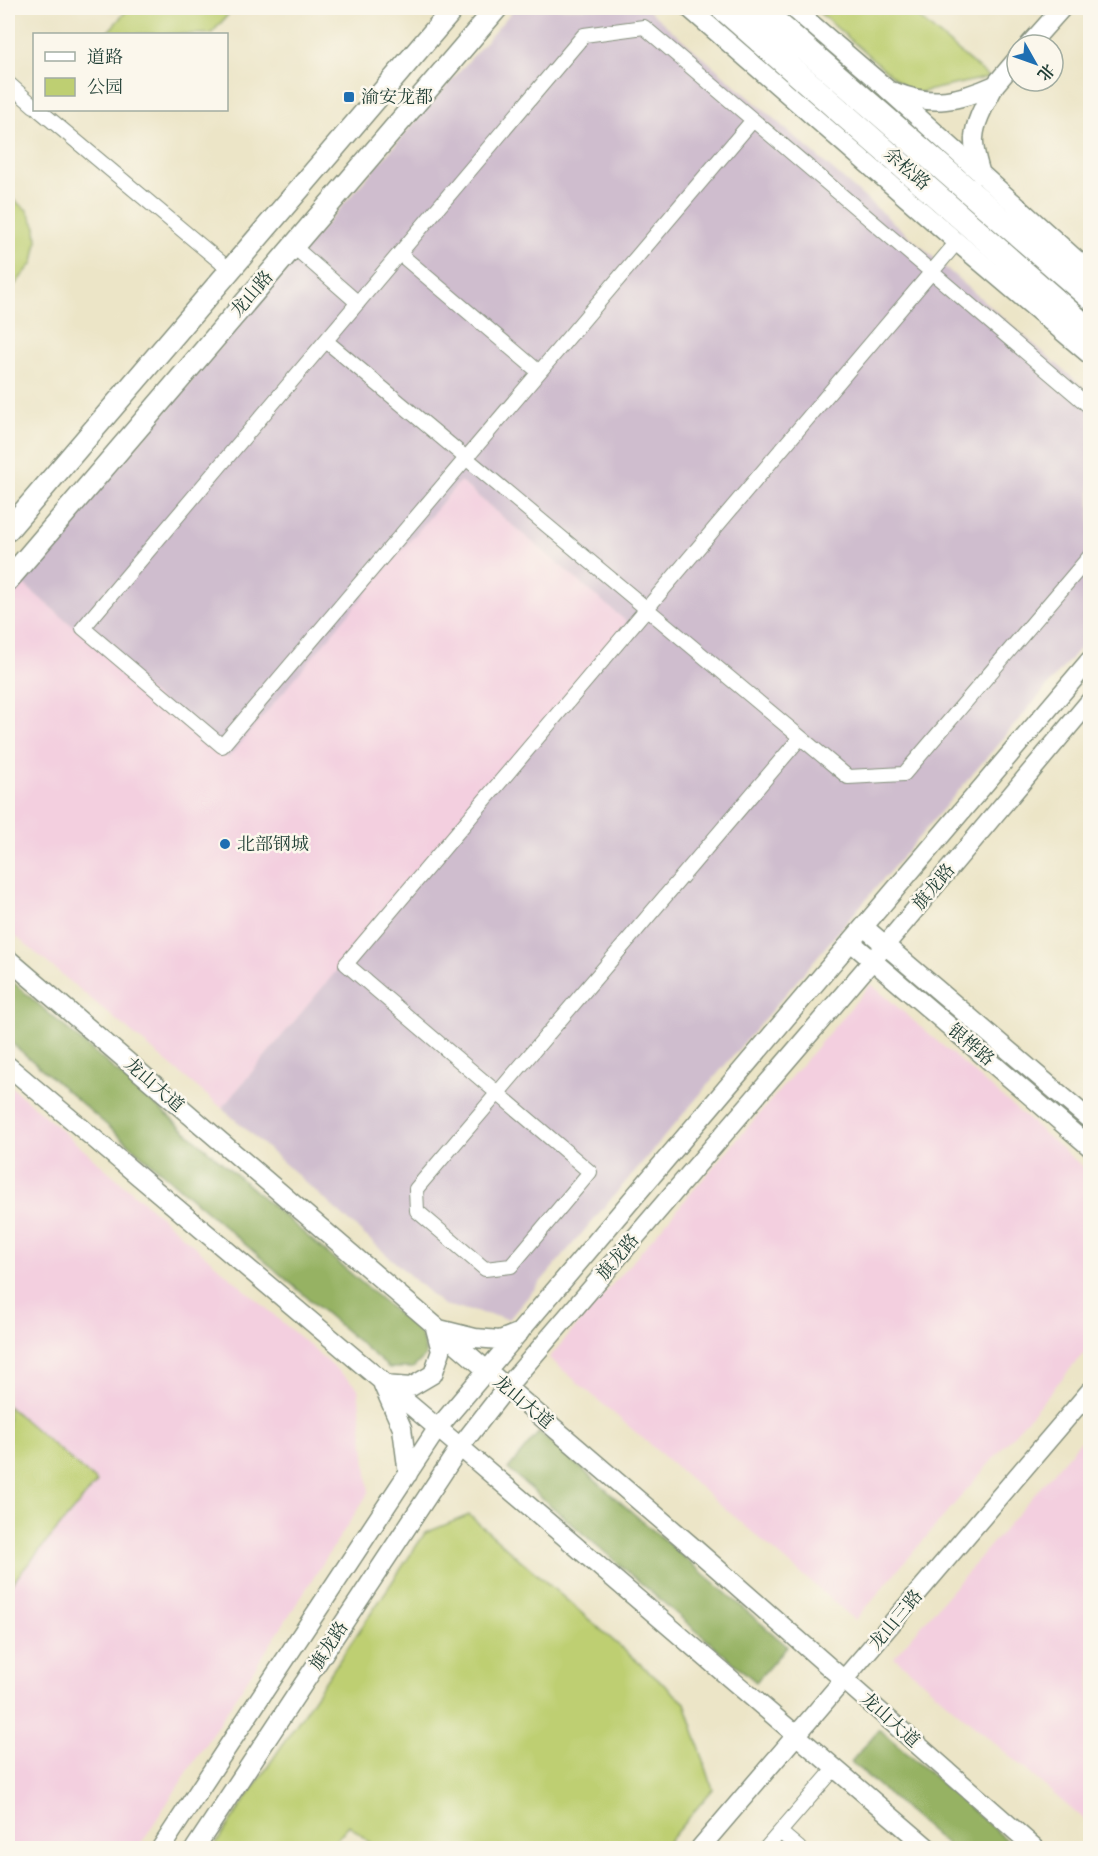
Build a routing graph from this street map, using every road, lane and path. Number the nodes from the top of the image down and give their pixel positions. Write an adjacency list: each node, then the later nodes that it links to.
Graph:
1 (454, 8): 20 (main road, 龙山路)
2 (497, 8): 18 (main road, 龙山路)
3 (688, 8): 17 (main road)
4 (723, 8): 25 (highway, 余松路)
5 (759, 8): 23 (highway, 余松路)
6 (793, 8): 12 (main road)
7 (1062, 8): 8 (main road)
8 (1040, 33)
9 (1005, 73): 11 (main road)
10 (8, 83): 13 (street)
11 (995, 85): 12 (main road); 16 (main road)
12 (886, 88): 16 (main road)
13 (33, 105)
14 (40, 111): 20 (street)
15 (753, 120): 19 (street); 21 (street); 28 (street)
16 (981, 175): 22 (main road)
17 (957, 242): 21 (street); 27 (main road)
18 (293, 246): 24 (street); 33 (main road, 龙山路)
19 (400, 254): 24 (street); 28 (street)
20 (230, 270): 31 (main road, 龙山路)
21 (931, 272): 29 (street); 34 (street)
22 (1090, 272)
23 (1090, 297)
24 (358, 303): 26 (street)
25 (1090, 331)
26 (326, 341): 30 (street); 30 (street)
27 (1090, 355)
28 (539, 372): 30 (street)
29 (1090, 407)
30 (467, 458): 34 (street)
31 (8, 530)
32 (1090, 556): 37 (street)
33 (8, 580)
34 (647, 608): 37 (street); 44 (street)
35 (1090, 660): 38 (main road)
36 (1090, 701): 40 (main road, 旗龙路)
37 (800, 738): 44 (street)
38 (864, 927): 39 (main road); 40 (main road, 银桦路)
39 (851, 942): 42 (main road, 银桦路); 48 (main road)
40 (885, 945): 42 (main road, 旗龙路); 45 (main road, 银桦路)
41 (8, 959): 47 (main road, 龙山大道)
42 (872, 961): 46 (main road, 银桦路); 51 (main road, 旗龙路)
43 (8, 1066): 50 (main road)
44 (498, 1094): 44 (street)
45 (1090, 1120)
46 (1090, 1148)
47 (435, 1328): 48 (main road); 49 (main road, 龙山大道); 50 (main road)
48 (522, 1331): 49 (main road)
49 (487, 1372): 51 (main road, 龙山大道); 53 (main road)
50 (383, 1385): 53 (main road); 55 (main road)
51 (506, 1388): 54 (main road, 旗龙路); 56 (main road, 龙山大道)
52 (1090, 1390): 56 (main road, 龙山三路)
53 (438, 1430): 54 (main road); 55 (main road)
54 (460, 1448): 57 (main road); 61 (main road, 旗龙路)
55 (408, 1474): 60 (main road)
56 (845, 1679): 57 (main road, 龙山三路); 66 (main road, 龙山大道)
57 (797, 1735): 58 (main road); 62 (main road, 龙山三路)
58 (835, 1768): 59 (street); 65 (main road)
59 (780, 1832): 63 (street); 64 (street)
60 (161, 1848)
61 (195, 1848)
62 (700, 1848)
63 (766, 1848)
64 (799, 1848)
65 (928, 1848)
66 (1035, 1848)

